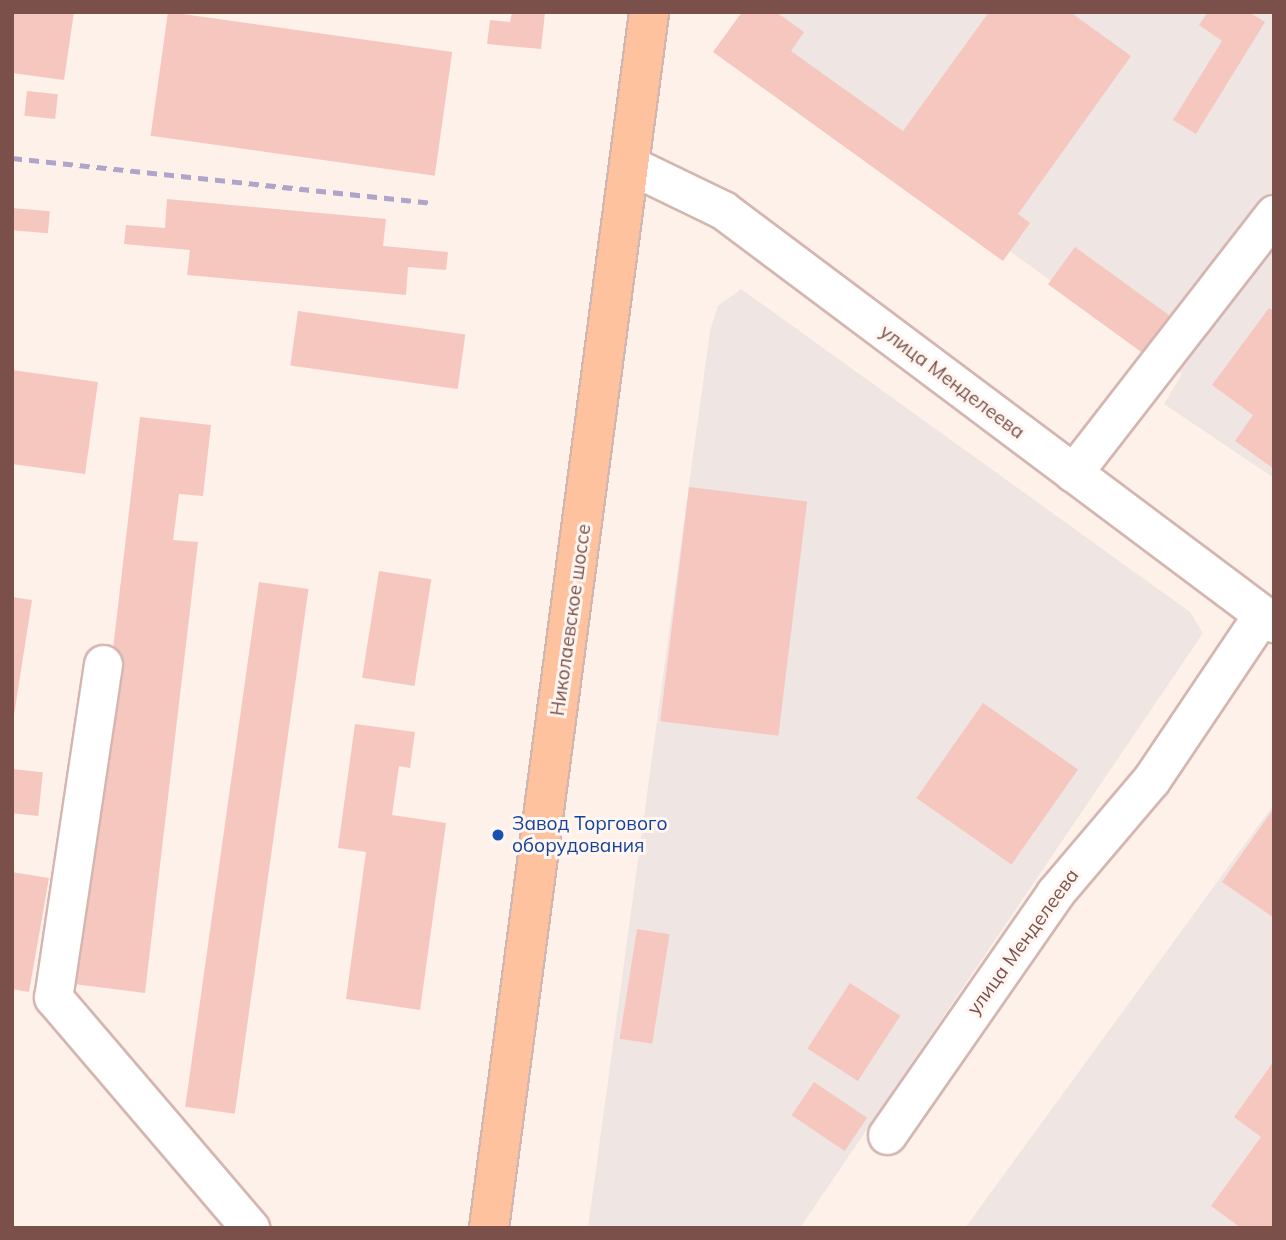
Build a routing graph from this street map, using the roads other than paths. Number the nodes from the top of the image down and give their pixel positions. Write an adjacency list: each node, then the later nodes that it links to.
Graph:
1 (649, 12): 2 (main road, Николаевское шоссе)
2 (632, 166): 4 (street, улица Менделеева); 9 (main road, Николаевское шоссе)
3 (1274, 214): 4 (street)
4 (1073, 473): 5 (street, улица Менделеева)
5 (1268, 619): 7 (street, улица Менделеева)
6 (103, 664): 8 (street)
7 (887, 1135)
8 (250, 1228)
9 (489, 1228)

